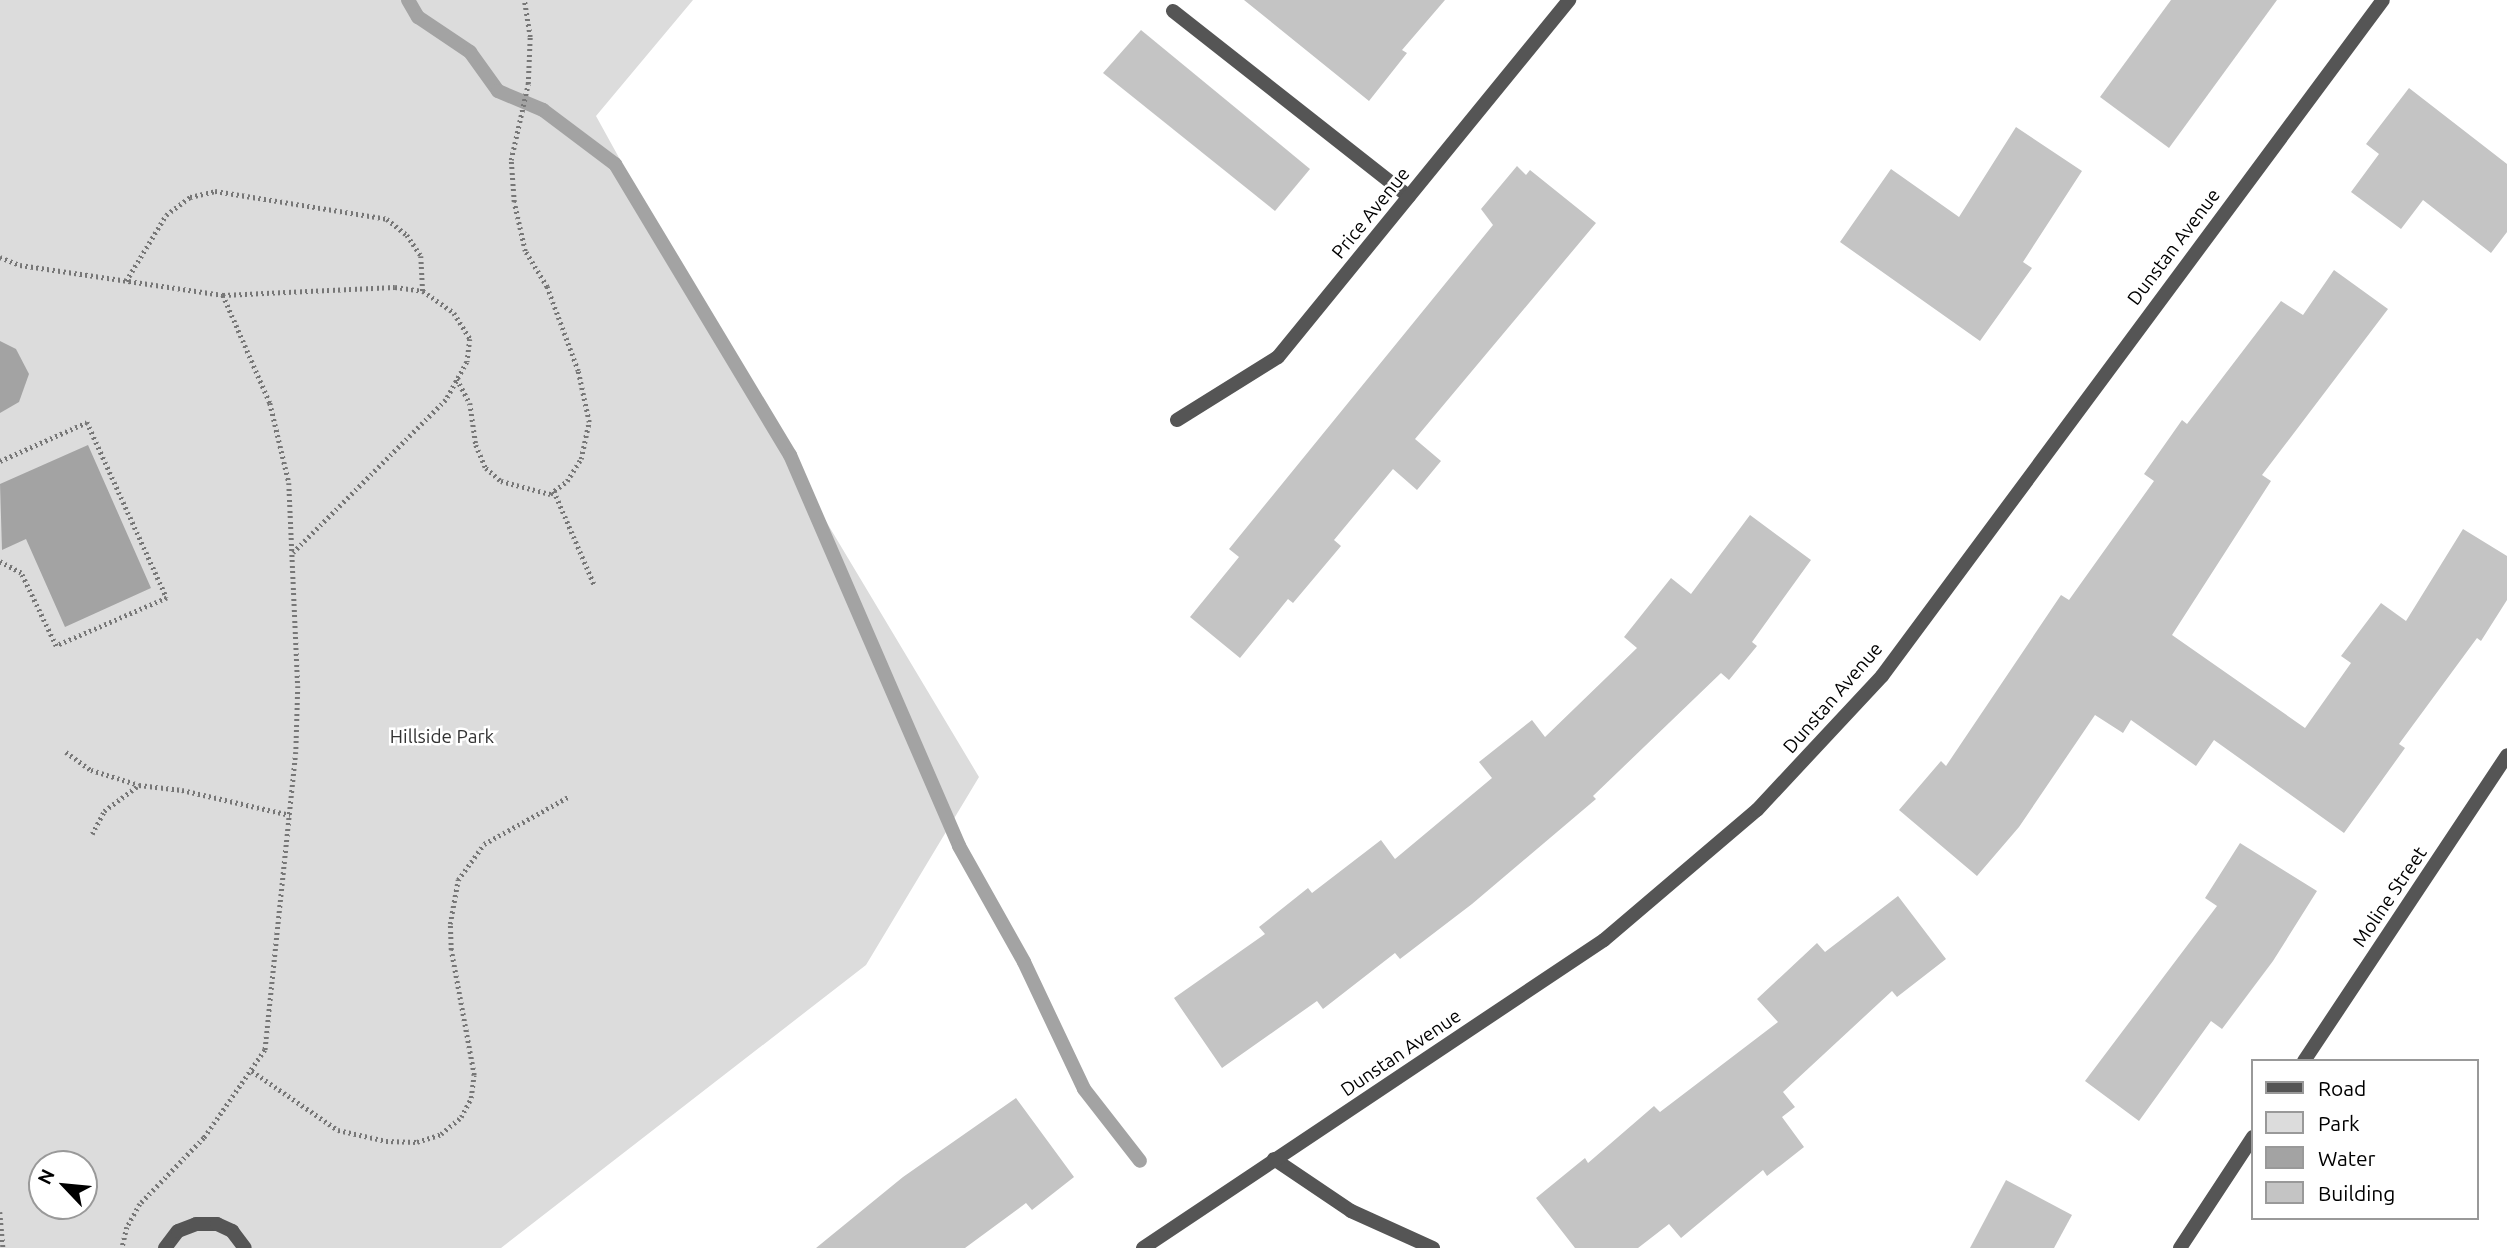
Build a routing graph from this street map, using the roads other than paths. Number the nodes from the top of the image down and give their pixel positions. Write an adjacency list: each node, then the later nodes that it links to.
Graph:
1 (1569, 0): 4 (street, Price Avenue)
2 (2383, 0): 9 (street, Dunstan Avenue)
3 (1173, 11): 4 (street)
4 (1409, 197): 5 (street, Price Avenue)
5 (1177, 420)
6 (2507, 755): 7 (street, Moline Street)
7 (2305, 1059)
8 (2252, 1138): 14 (street)
9 (1274, 1159): 12 (street, Dunstan Avenue); 13 (street)
10 (166, 1248): 11 (street)
11 (245, 1248)
12 (1143, 1248)
13 (1433, 1248)
14 (2179, 1248)

